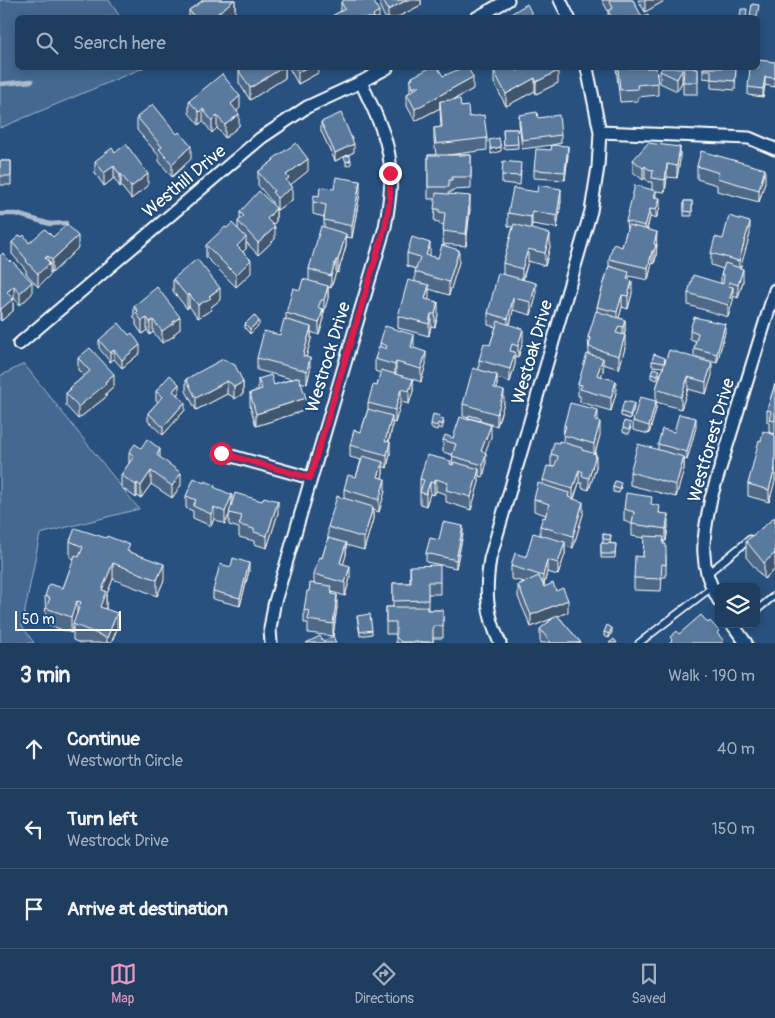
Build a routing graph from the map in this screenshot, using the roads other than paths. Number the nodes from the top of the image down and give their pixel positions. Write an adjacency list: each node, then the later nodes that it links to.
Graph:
1 (508, 0): 3 (street)
2 (560, 0): 4 (street)
3 (481, 15)
4 (568, 15)
5 (382, 70): 7 (street, Westhill Drive)
6 (587, 70): 8 (street, Westoak Drive)
7 (360, 82): 11 (street, Westhill Drive); 13 (street, Westrock Drive)
8 (600, 132): 9 (street); 22 (street, Westoak Drive)
9 (775, 149)
10 (775, 291): 15 (street, Westforest Drive)
11 (19, 344)
12 (221, 453): 13 (street)
13 (310, 478): 21 (street, Westrock Drive)
14 (752, 538): 15 (lane)
15 (706, 575): 16 (street, Westforest Drive)
16 (711, 588): 17 (street, Westforest Drive); 23 (lane)
17 (715, 594)
18 (775, 595): 19 (lane)
19 (760, 608)
20 (737, 628): 24 (street)
21 (271, 643)
22 (500, 643)
23 (639, 643)
24 (746, 643)

